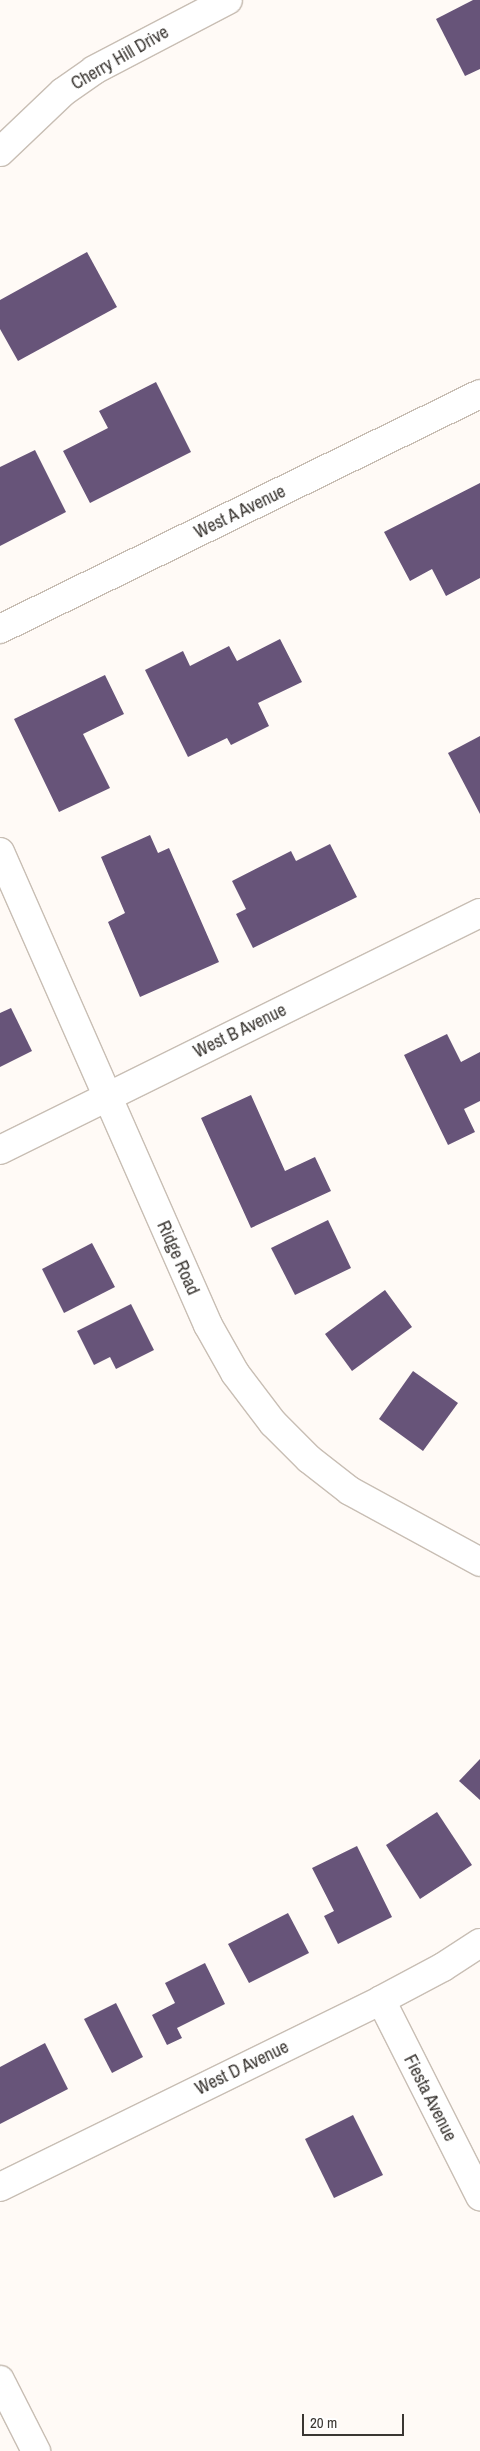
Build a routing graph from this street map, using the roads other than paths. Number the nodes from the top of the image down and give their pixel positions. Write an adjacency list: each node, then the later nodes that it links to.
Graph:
1 (228, 0): 2 (street, Cherry Hill Drive)
2 (0, 152)
3 (480, 394): 4 (street, West A Avenue)
4 (0, 629)
5 (0, 852): 7 (street, Ridge Road)
6 (480, 913): 7 (street, West B Avenue)
7 (107, 1097): 8 (street, West B Avenue); 9 (street, Ridge Road)
8 (0, 1150)
9 (480, 1562)
10 (480, 1943): 11 (street, West D Avenue)
11 (381, 2000): 12 (street, West D Avenue); 13 (street, Fiesta Avenue)
12 (0, 2187)
13 (480, 2196)
14 (0, 2380): 15 (street)
15 (36, 2451)

